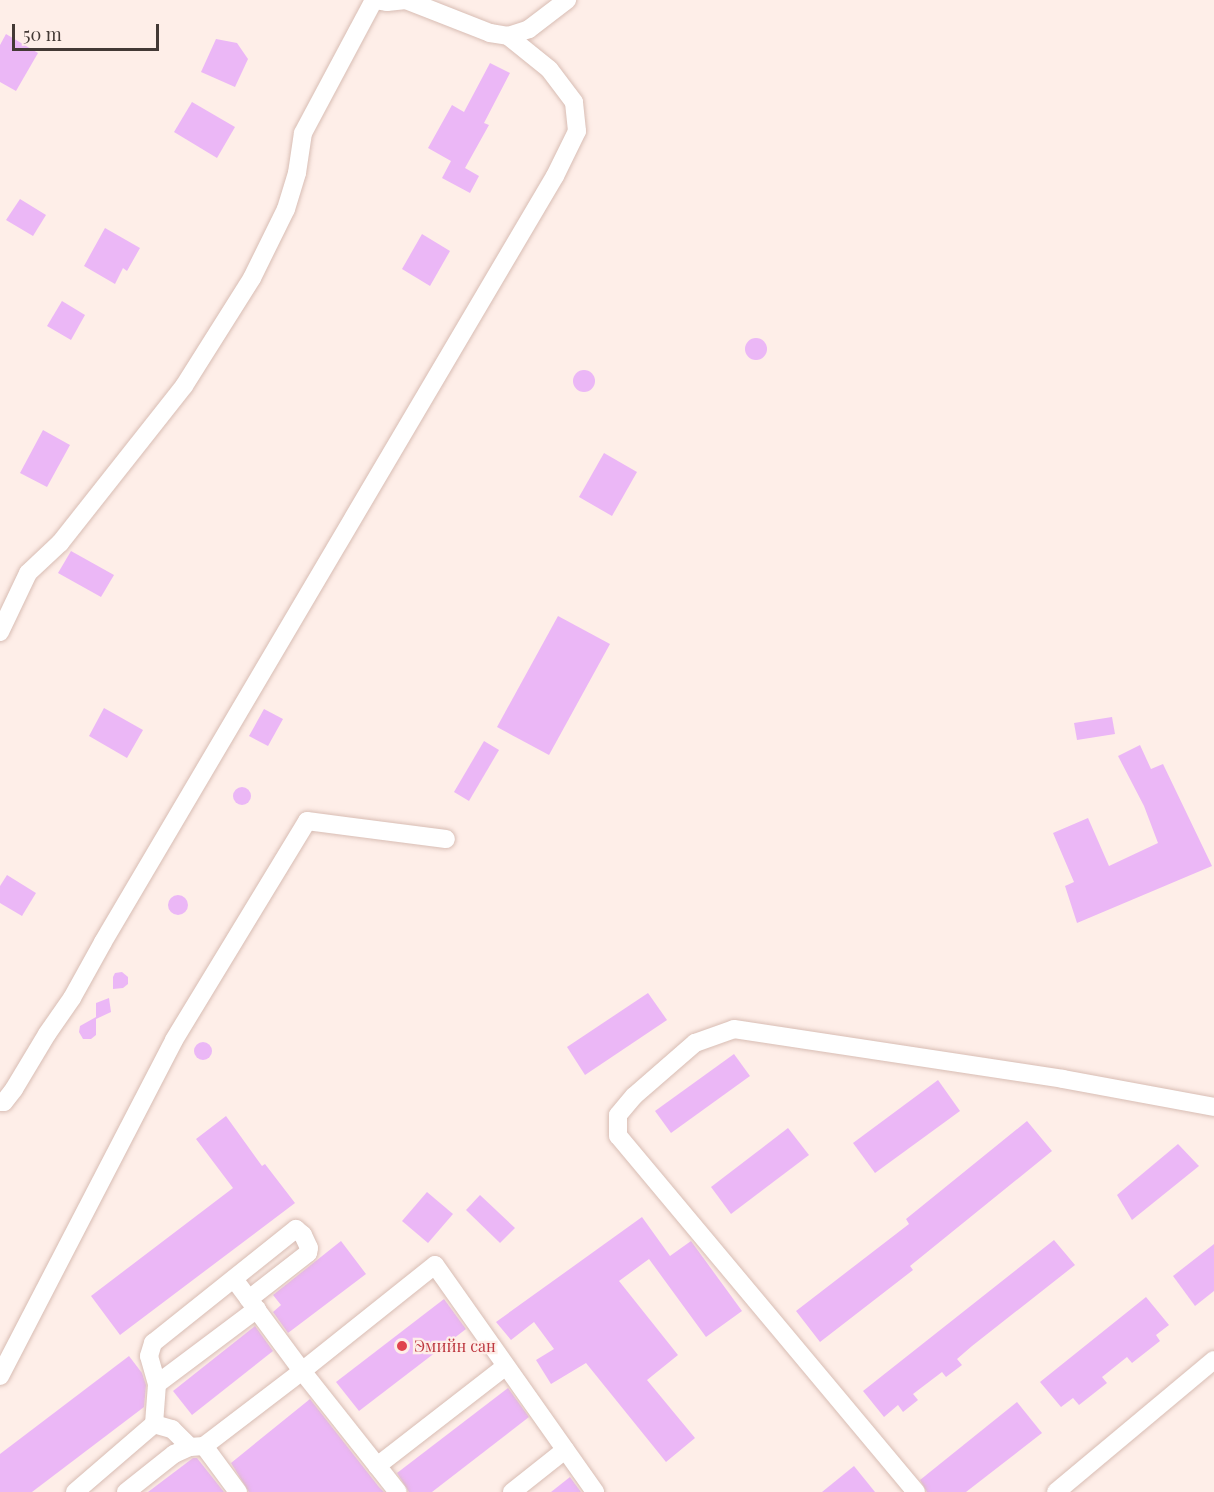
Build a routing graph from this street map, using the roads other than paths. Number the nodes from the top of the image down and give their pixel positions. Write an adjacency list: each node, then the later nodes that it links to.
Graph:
1 (374, 0): 3 (street); 4 (street)
2 (567, 0): 3 (street)
3 (508, 36): 6 (street)
4 (0, 632)
5 (446, 839): 13 (street)
6 (0, 1102)
7 (1214, 1107): 25 (street)
8 (234, 1279): 9 (street); 9 (street); 14 (street)
9 (253, 1304): 12 (street); 14 (street)
10 (1214, 1360): 26 (street)
11 (506, 1366): 12 (street); 17 (street); 18 (street)
12 (302, 1371): 16 (street); 18 (street)
13 (0, 1376)
14 (158, 1384): 15 (street)
15 (154, 1424): 16 (street); 19 (street)
16 (197, 1447): 20 (street); 21 (street)
17 (566, 1450): 23 (street); 24 (street)
18 (377, 1466): 22 (street)
19 (75, 1492)
20 (126, 1492)
21 (238, 1492)
22 (398, 1492)
23 (512, 1492)
24 (595, 1492)
25 (916, 1492)
26 (1056, 1492)

